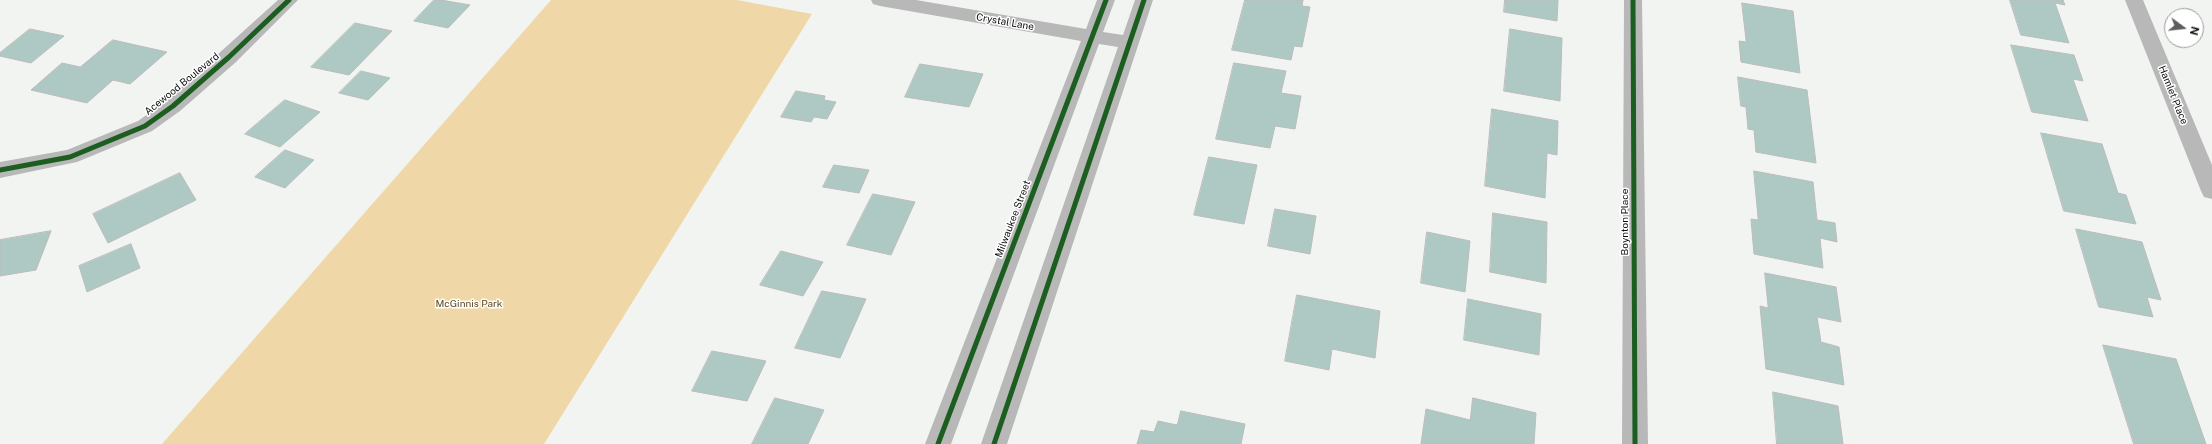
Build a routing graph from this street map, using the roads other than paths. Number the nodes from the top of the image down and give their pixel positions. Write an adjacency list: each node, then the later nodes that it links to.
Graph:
1 (289, 0): 9 (street, Acewood Boulevard)
2 (880, 0): 7 (street, Crystal Lane)
3 (1106, 0): 7 (street, Milwaukee Street)
4 (1144, 0): 8 (street)
5 (1632, 0): 13 (street, Boynton Place)
6 (2134, 0): 10 (street, Hamlet Place)
7 (1092, 36): 8 (street, Crystal Lane); 11 (street, Milwaukee Street)
8 (1130, 43): 12 (street)
9 (0, 170)
10 (2212, 191)
11 (938, 444)
12 (994, 444)
13 (1635, 444)

